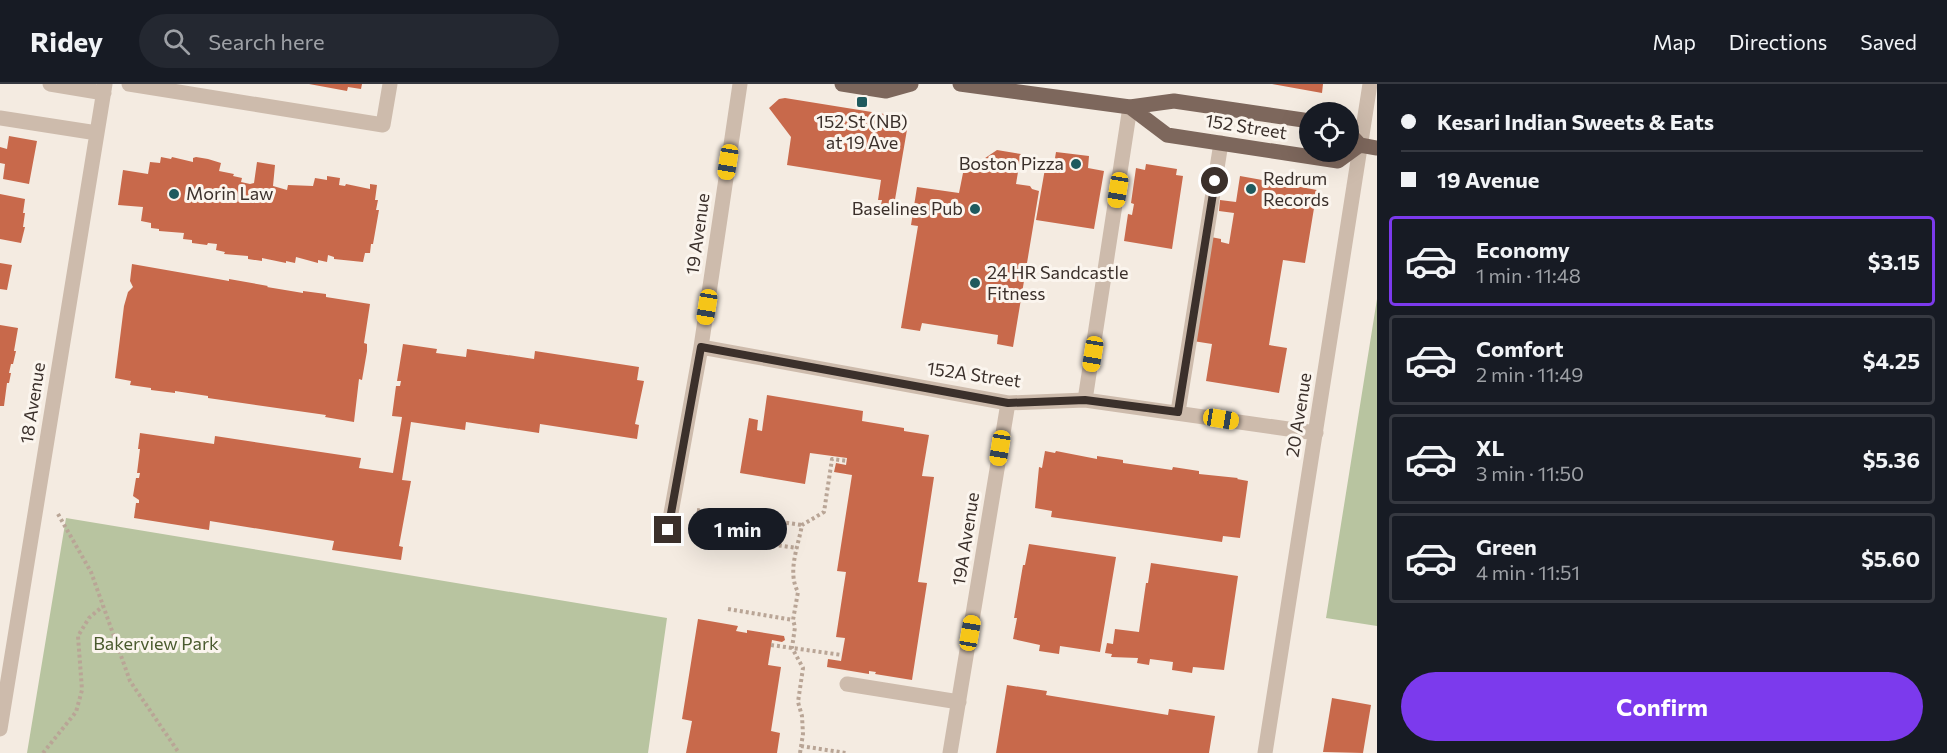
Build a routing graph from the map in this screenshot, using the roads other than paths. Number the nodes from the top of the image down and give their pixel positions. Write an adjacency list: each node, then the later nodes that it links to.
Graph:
1 (50, 84): 9 (street)
2 (129, 84): 3 (street)
3 (390, 84)
4 (740, 84): 17 (street, 19 Avenue)
5 (842, 84): 6 (main road)
6 (911, 84)
7 (960, 84): 10 (main road, 152 Street)
8 (1370, 84): 15 (street, 20 Avenue)
9 (104, 89): 13 (street, 18 Avenue)
10 (1130, 107): 12 (main road, 152 Street); 14 (main road, 152 Street); 18 (street)
11 (0, 118): 13 (street)
12 (1299, 120)
13 (97, 134): 25 (street, 18 Avenue)
14 (1221, 143): 15 (main road, 152 Street); 20 (street)
15 (1360, 146): 16 (main road); 21 (street, 20 Avenue)
16 (1377, 148)
17 (701, 347): 19 (street, 152A Street); 22 (street, 19 Avenue)
18 (1085, 400): 19 (street, 152A Street); 20 (street, 152A Street)
19 (1008, 403): 24 (street, 19A Avenue)
20 (1178, 412): 21 (street, 152A Street)
21 (1316, 433): 27 (street, 20 Avenue)
22 (668, 530)
23 (847, 684): 24 (street)
24 (959, 702): 26 (street, 19A Avenue)
25 (0, 729)
26 (950, 753)
27 (1265, 753)

